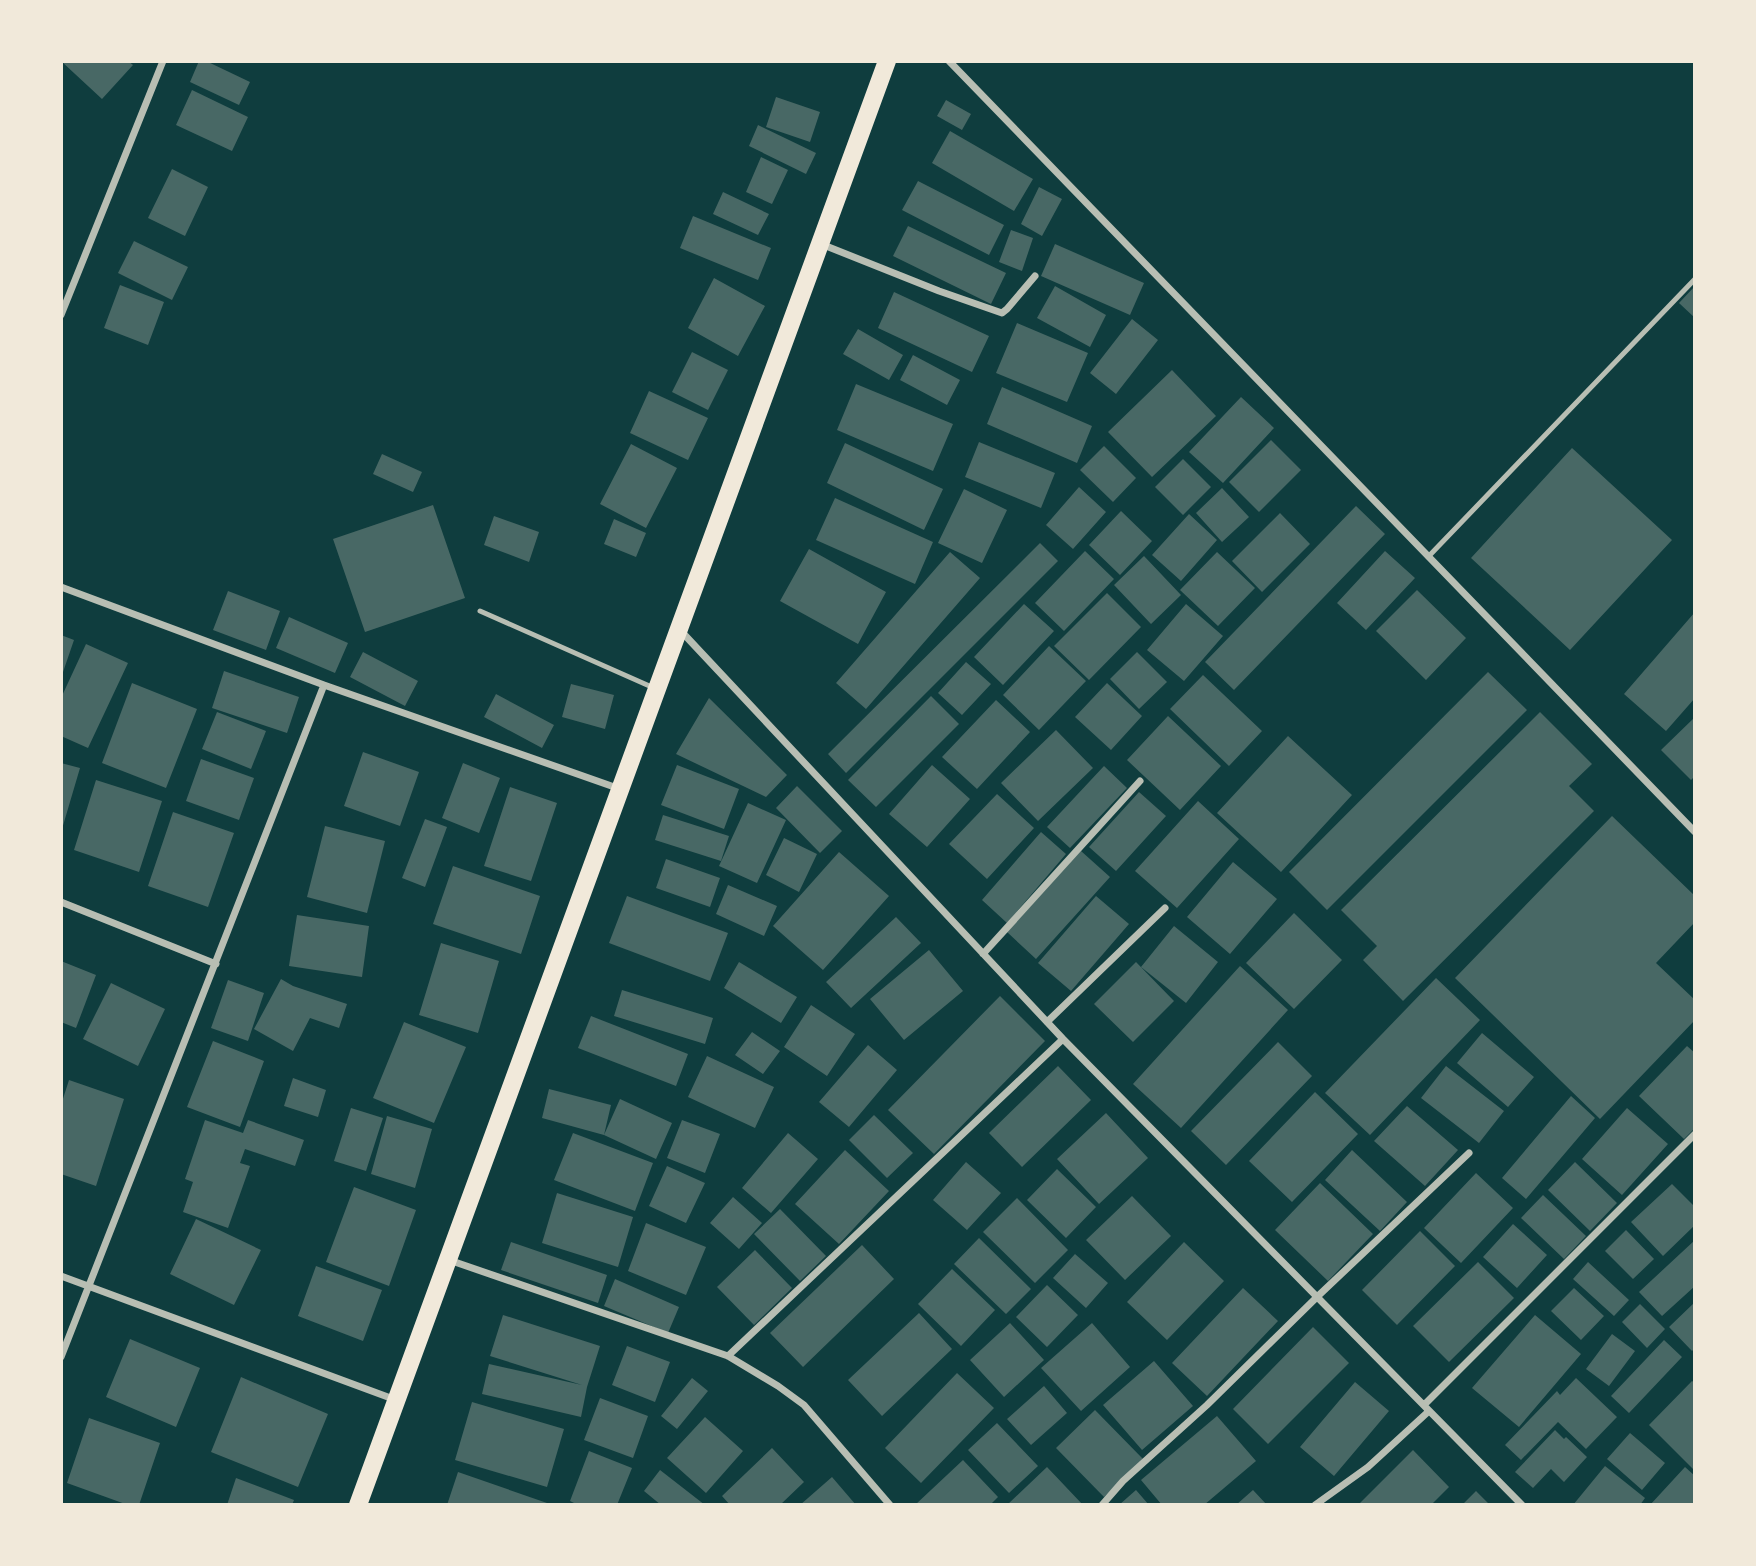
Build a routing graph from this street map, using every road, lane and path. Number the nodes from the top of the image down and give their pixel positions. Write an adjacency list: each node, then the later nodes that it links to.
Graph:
1 (163, 61): 7 (street)
2 (887, 61): 4 (main road)
3 (949, 61): 8 (street)
4 (820, 243): 5 (street); 11 (main road)
5 (1035, 276)
6 (1695, 279): 8 (lane)
7 (61, 315)
8 (1429, 556): 16 (street)
9 (61, 587): 12 (street)
10 (480, 611): 13 (lane)
11 (679, 629): 13 (main road); 19 (street)
12 (324, 685): 15 (street); 20 (street)
13 (657, 690): 15 (main road)
14 (1140, 781): 19 (street)
15 (620, 790): 25 (main road)
16 (1695, 832)
17 (61, 902): 20 (street)
18 (1165, 908): 21 (street)
19 (983, 954): 21 (street)
20 (216, 964): 27 (street)
21 (1047, 1022): 22 (street)
22 (1063, 1039): 28 (street); 29 (street)
23 (1695, 1134): 32 (street)
24 (1469, 1153): 28 (street)
25 (448, 1260): 29 (street); 31 (main road)
26 (61, 1276): 27 (street)
27 (88, 1287): 30 (street); 31 (street)
28 (1318, 1296): 32 (street); 35 (street)
29 (728, 1356): 34 (street)
30 (61, 1357)
31 (397, 1400): 33 (main road)
32 (1426, 1408): 36 (street); 37 (street)
33 (358, 1505)
34 (890, 1505)
35 (1102, 1505)
36 (1315, 1505)
37 (1522, 1505)

